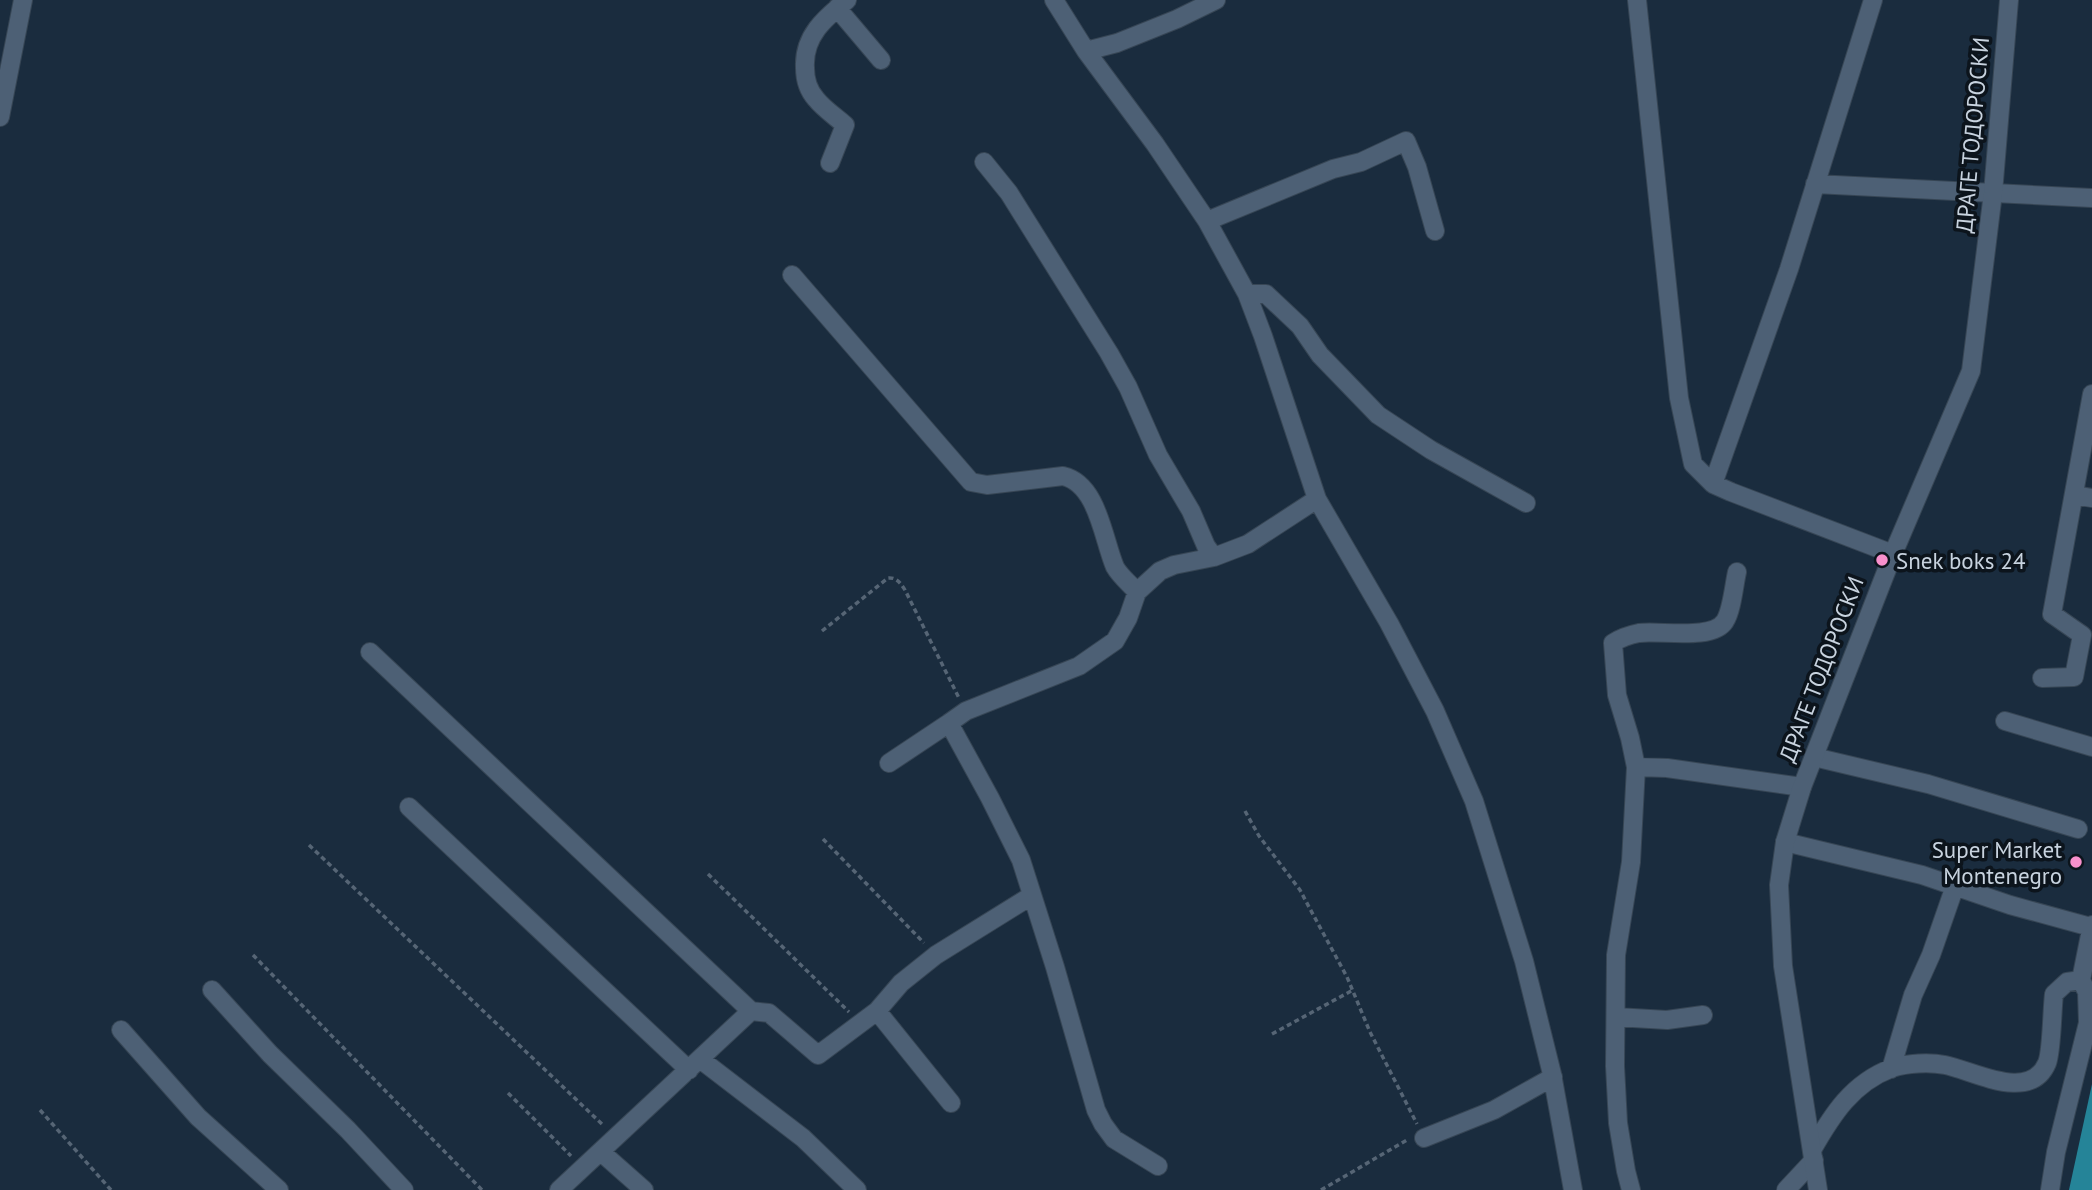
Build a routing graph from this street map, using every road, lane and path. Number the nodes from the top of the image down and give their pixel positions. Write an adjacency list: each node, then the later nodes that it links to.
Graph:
1 (23, 0): 10 (street)
2 (1054, 0): 8 (street)
3 (1216, 0): 8 (street)
4 (1637, 0): 21 (street)
5 (1873, 0): 13 (street)
6 (2009, 0): 14 (street, ДРАГЕ ТОДОРОСКИ)
7 (834, 6): 9 (street); 12 (street)
8 (1086, 51): 16 (street)
9 (881, 60)
10 (0, 117)
11 (985, 162): 27 (street)
12 (830, 163)
13 (1815, 184): 14 (street); 21 (street)
14 (1993, 193): 15 (street); 26 (street, ДРАГЕ ТОДОРОСКИ)
15 (2092, 198)
16 (1207, 221): 17 (street); 19 (street)
17 (1435, 231)
18 (792, 275): 29 (street)
19 (1247, 294): 24 (street); 25 (street)
20 (2092, 394): 22 (street)
21 (1713, 484): 26 (street)
22 (2074, 495): 23 (street); 32 (street)
23 (2092, 498)
24 (1317, 499): 27 (street); 65 (street)
25 (1526, 503)
26 (1893, 554): 37 (street, ДРАГЕ ТОДОРОСКИ)
27 (1214, 557): 29 (street)
28 (1737, 572): 39 (street)
29 (1137, 592): 33 (street)
30 (822, 631): 33 (path)
31 (370, 652): 56 (street)
32 (2042, 678)
33 (966, 711): 35 (street)
34 (2005, 721): 36 (street)
35 (949, 723): 38 (street); 49 (street)
36 (2092, 747)
37 (1814, 757): 40 (street, ДРАГЕ ТОДОРОСКИ); 43 (street)
38 (889, 763)
39 (1636, 767): 40 (street); 59 (street)
40 (1801, 787): 45 (street, ДРАГЕ ТОДОРОСКИ)
41 (409, 807): 63 (street)
42 (1245, 811): 55 (path)
43 (2078, 829)
44 (823, 839): 52 (path)
45 (1785, 842): 48 (street); 72 (street, ДРАГЕ ТОДОРОСКИ)
46 (309, 845): 69 (path)
47 (708, 874): 60 (path)
48 (1955, 887): 50 (street); 64 (street)
49 (1031, 896): 52 (street); 73 (street)
50 (2092, 926): 53 (street)
51 (253, 955): 78 (path)
52 (936, 955): 57 (street)
53 (2081, 980): 64 (street); 87 (street)
54 (212, 990): 77 (street)
55 (1353, 990): 62 (path); 70 (path)
56 (751, 1011): 60 (street); 63 (street)
57 (877, 1011): 60 (street); 67 (street)
58 (1703, 1015): 59 (street)
59 (1616, 1017): 84 (street)
60 (861, 1023)
61 (121, 1031): 76 (street)
62 (1272, 1034)
63 (694, 1064): 69 (street); 81 (street)
64 (1891, 1069): 72 (street)
65 (1553, 1077): 70 (street); 83 (street)
66 (508, 1093): 74 (path)
67 (951, 1103)
68 (40, 1110): 75 (path)
69 (617, 1138): 71 (street)
70 (1424, 1139): 82 (path)
71 (601, 1153): 74 (street); 80 (street)
72 (1813, 1155): 85 (street); 86 (street, ДРАГЕ ТОДОРОСКИ)
73 (1158, 1166)
74 (584, 1169): 79 (street)
75 (111, 1190)
76 (279, 1190)
77 (404, 1190)
78 (482, 1190)
79 (559, 1190)
80 (644, 1190)
81 (857, 1190)
82 (1321, 1190)
83 (1573, 1190)
84 (1631, 1190)
85 (1786, 1190)
86 (1818, 1190)
87 (2050, 1190)

